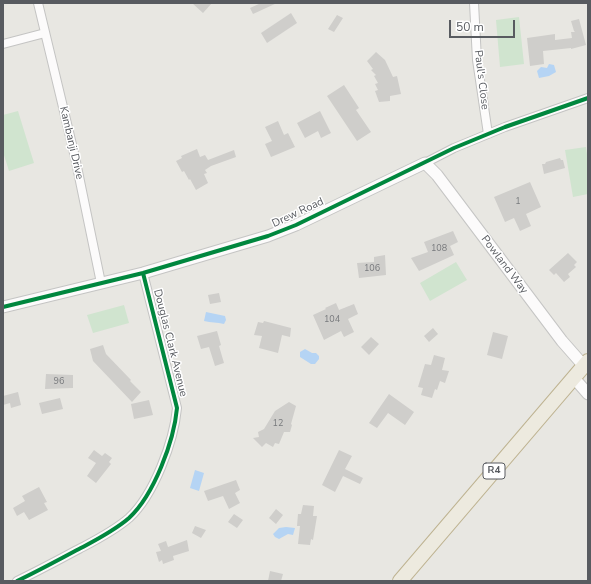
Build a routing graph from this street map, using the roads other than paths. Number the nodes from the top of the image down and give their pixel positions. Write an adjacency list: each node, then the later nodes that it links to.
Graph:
1 (38, 3): 3 (street, Kambanji Drive)
2 (474, 3): 6 (street, Paul's Close)
3 (45, 33): 4 (street); 9 (street, Kambanji Drive)
4 (3, 44)
5 (588, 98): 6 (street, Drew Road)
6 (488, 134): 7 (street, Drew Road)
7 (425, 163): 8 (street, Drew Road); 11 (street, Powland Way)
8 (143, 273): 9 (street, Drew Road); 14 (street, Douglas Clark Avenue)
9 (101, 283): 10 (street, Drew Road)
10 (3, 307)
11 (586, 364): 12 (highway, R4)
12 (574, 378): 13 (street); 15 (highway, R4)
13 (588, 394)
14 (17, 581)
15 (400, 581)

